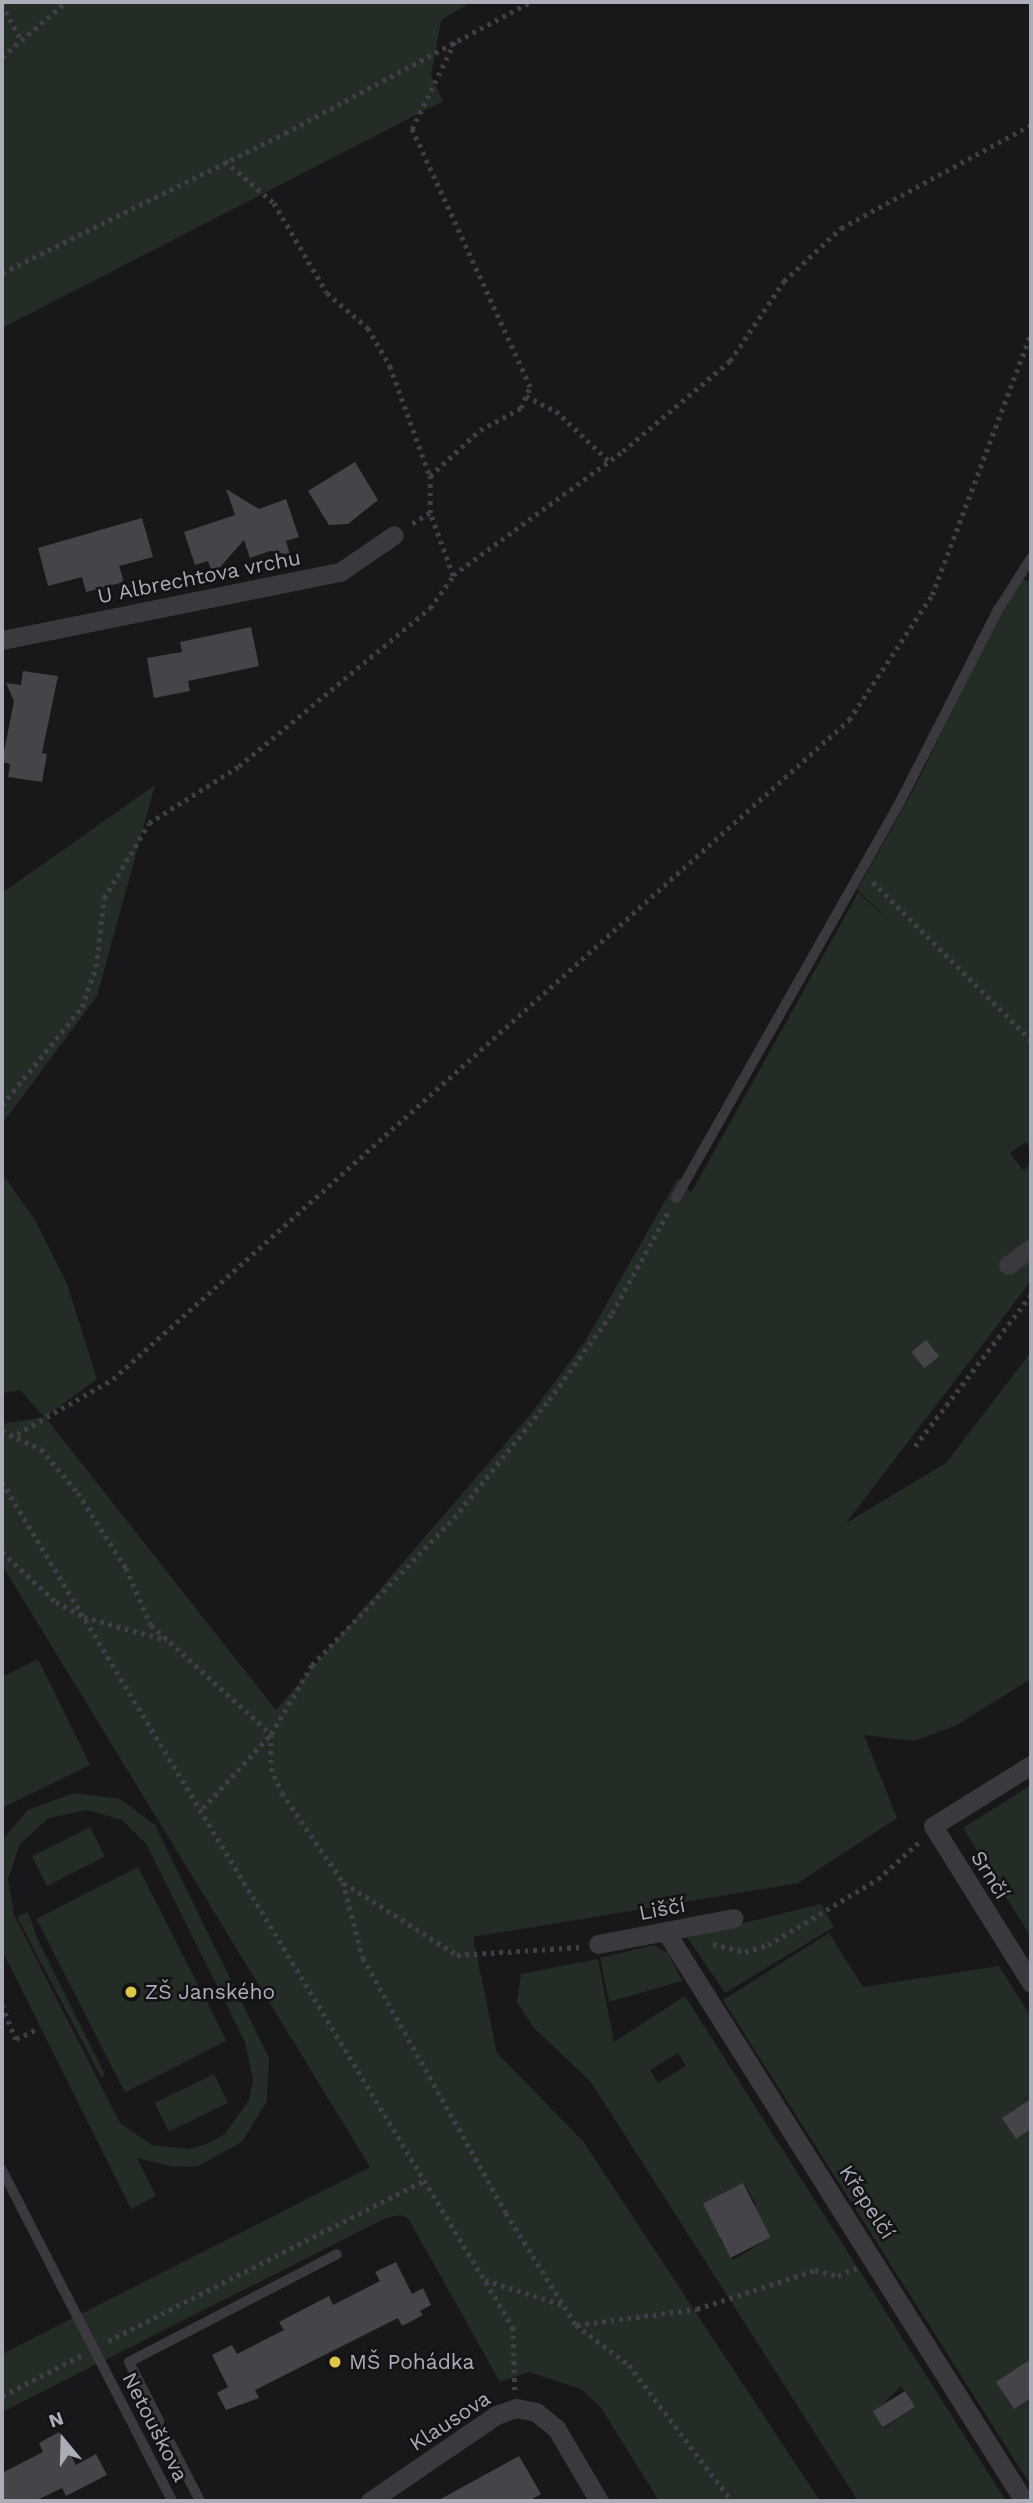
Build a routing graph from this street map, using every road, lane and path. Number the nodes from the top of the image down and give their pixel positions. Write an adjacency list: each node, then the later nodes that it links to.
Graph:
1 (66, 2): 4 (path)
2 (530, 2): 5 (path)
3 (2, 4): 4 (path)
4 (21, 40): 6 (path)
5 (455, 40): 8 (path); 11 (path)
6 (2, 57)
7 (1031, 125): 12 (path)
8 (225, 161): 9 (path); 13 (path)
9 (2, 273)
10 (1031, 333): 27 (path)
11 (526, 396): 12 (path); 13 (path)
12 (609, 461): 17 (path)
13 (430, 475): 14 (path)
14 (430, 513): 15 (path); 17 (path)
15 (394, 535): 18 (street, U Albrechtova vrchu)
16 (1031, 558): 19 (lane)
17 (453, 576): 21 (path)
18 (2, 640)
19 (862, 870): 20 (path); 22 (lane)
20 (1031, 1040)
21 (2, 1105)
22 (676, 1198): 33 (path)
23 (1031, 1248): 24 (street)
24 (1009, 1265)
25 (1031, 1294): 28 (path)
26 (2, 1431): 27 (path)
27 (17, 1433): 32 (path)
28 (915, 1446)
29 (2, 1482): 31 (path)
30 (2, 1552): 31 (path)
31 (84, 1617): 32 (path); 35 (path)
32 (170, 1641): 33 (path)
33 (271, 1734): 35 (path); 37 (path)
34 (1031, 1765): 36 (street)
35 (203, 1808): 45 (path)
36 (933, 1826): 39 (path); 41 (street, Srnčí)
37 (343, 1882): 40 (path); 49 (path)
38 (734, 1918): 39 (street, Liščí)
39 (673, 1931): 40 (street, Liščí); 47 (street, Křepelčí)
40 (598, 1944)
41 (1031, 1983)
42 (2, 2005): 43 (path)
43 (35, 2030)
44 (2, 2170): 51 (lane, Netouškova)
45 (423, 2181): 48 (path); 51 (path)
46 (337, 2254): 55 (lane)
47 (876, 2258): 50 (path); 59 (street, Křepelčí)
48 (484, 2280): 49 (path); 53 (path)
49 (563, 2305): 50 (path)
50 (576, 2325): 58 (path)
51 (94, 2349): 52 (path); 54 (lane, Netouškova)
52 (2, 2396)
53 (516, 2408): 56 (street, Klausova); 57 (street, Klausova)
54 (172, 2501)
55 (200, 2501)
56 (370, 2501)
57 (599, 2501)
58 (732, 2501)
59 (1024, 2501)

